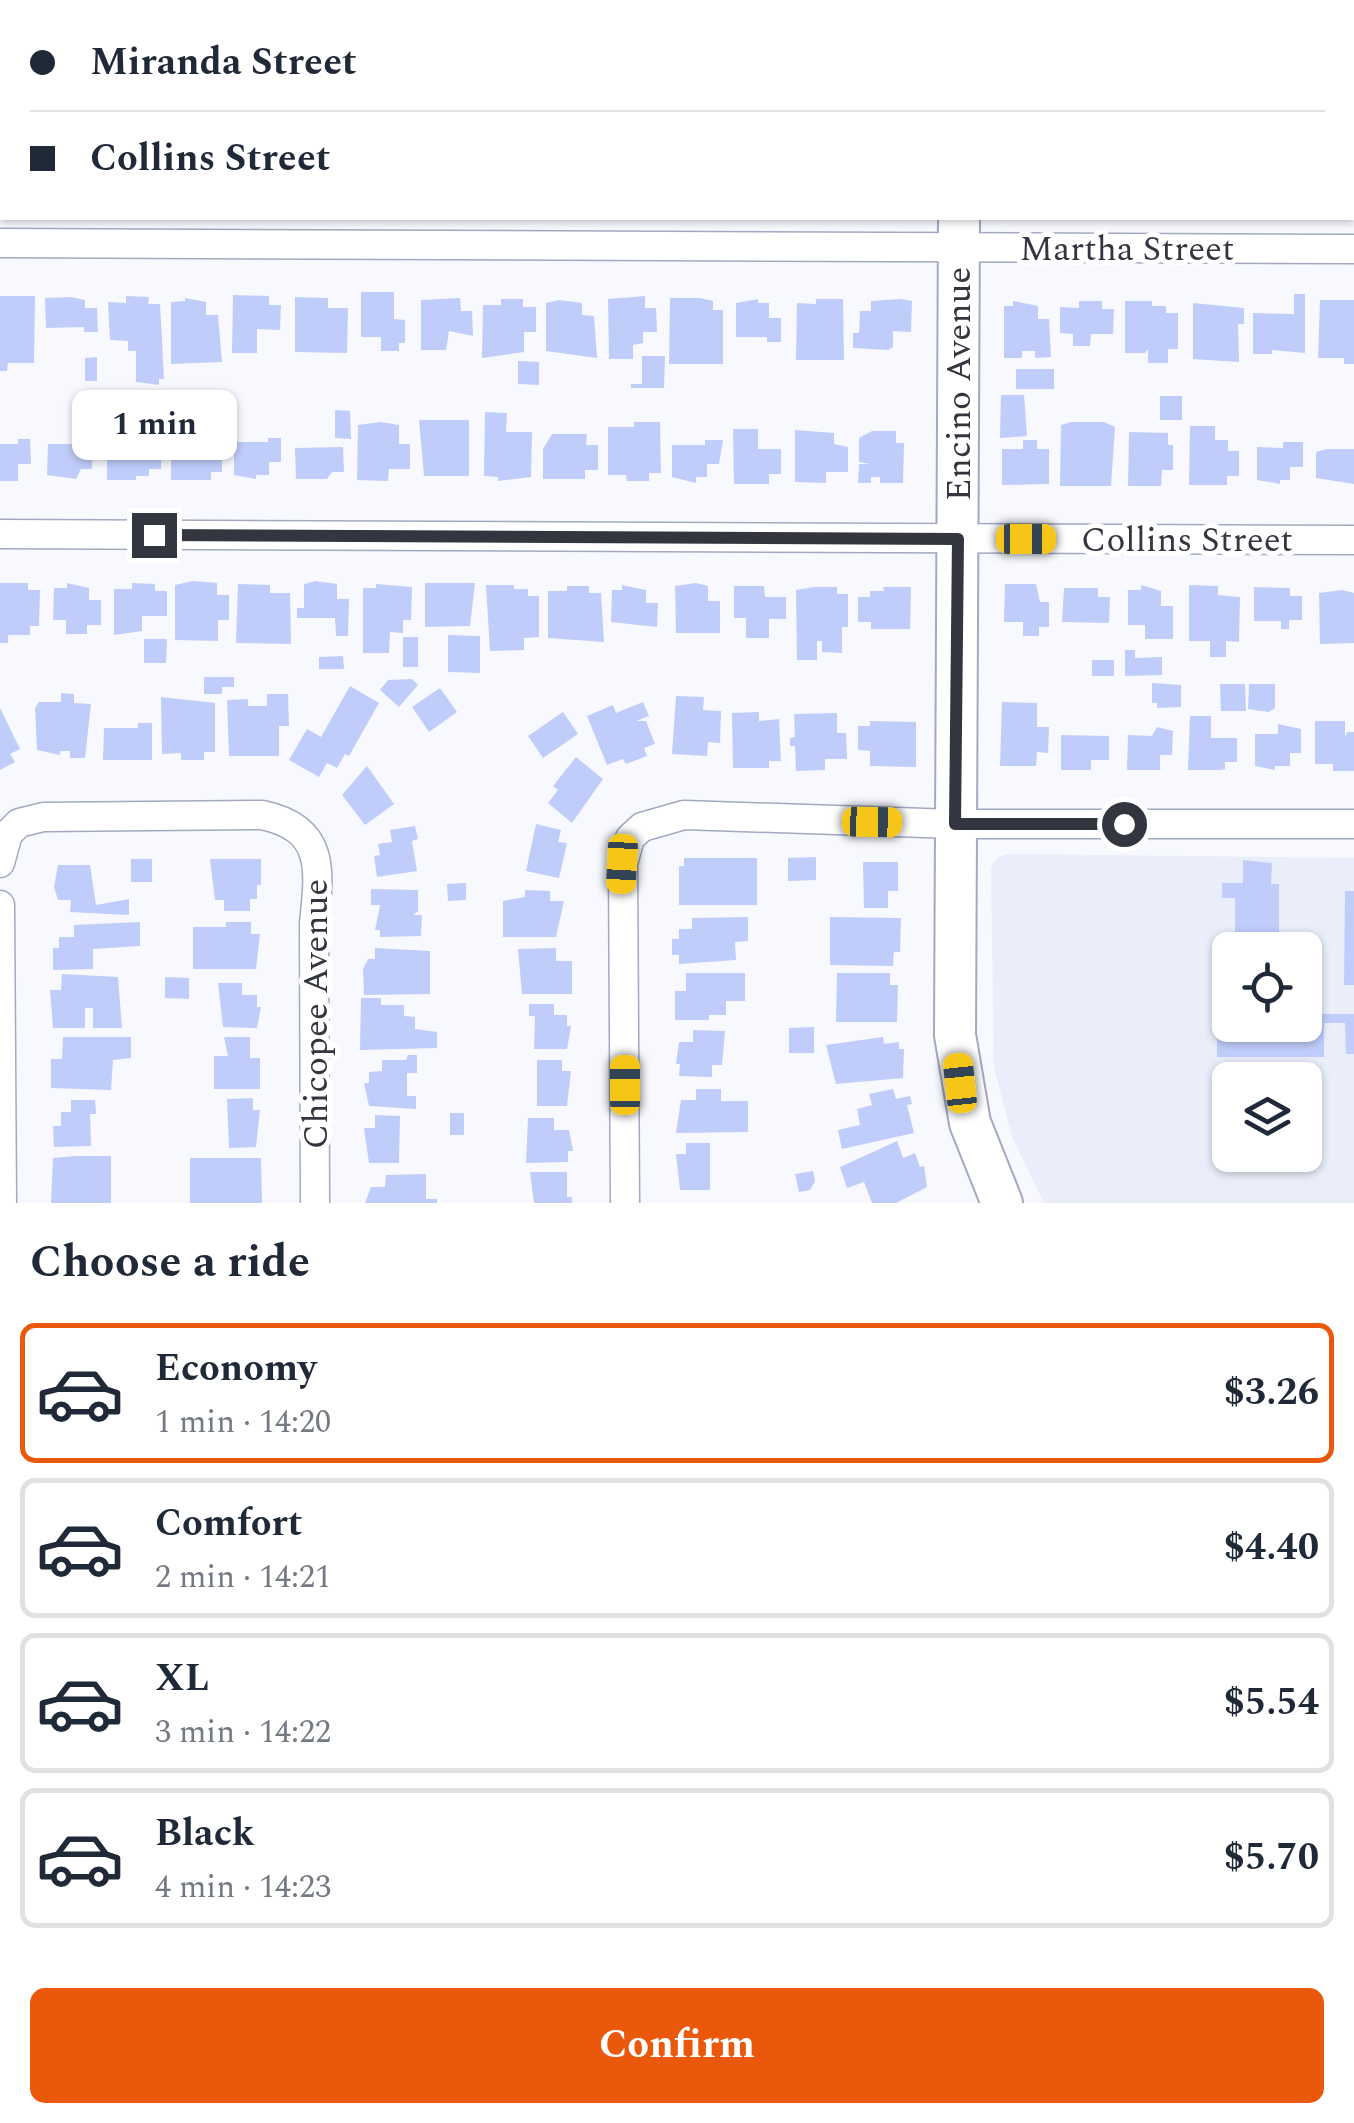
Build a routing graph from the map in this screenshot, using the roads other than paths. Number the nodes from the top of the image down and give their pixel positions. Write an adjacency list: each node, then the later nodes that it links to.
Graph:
1 (958, 232): 2 (street, Martha Street); 3 (street, Martha Street); 5 (street, Encino Avenue)
2 (0, 244)
3 (1354, 250)
4 (0, 534): 5 (street, Collins Street)
5 (958, 539): 6 (street, Collins Street); 7 (street, Encino Avenue)
6 (1354, 540)
7 (955, 824): 8 (street); 13 (street); 14 (street, Encino Avenue)
8 (1354, 824)
9 (0, 863): 12 (street, Chicopee Avenue)
10 (0, 905): 11 (street)
11 (2, 1203)
12 (314, 1203)
13 (625, 1203)
14 (1002, 1203)

